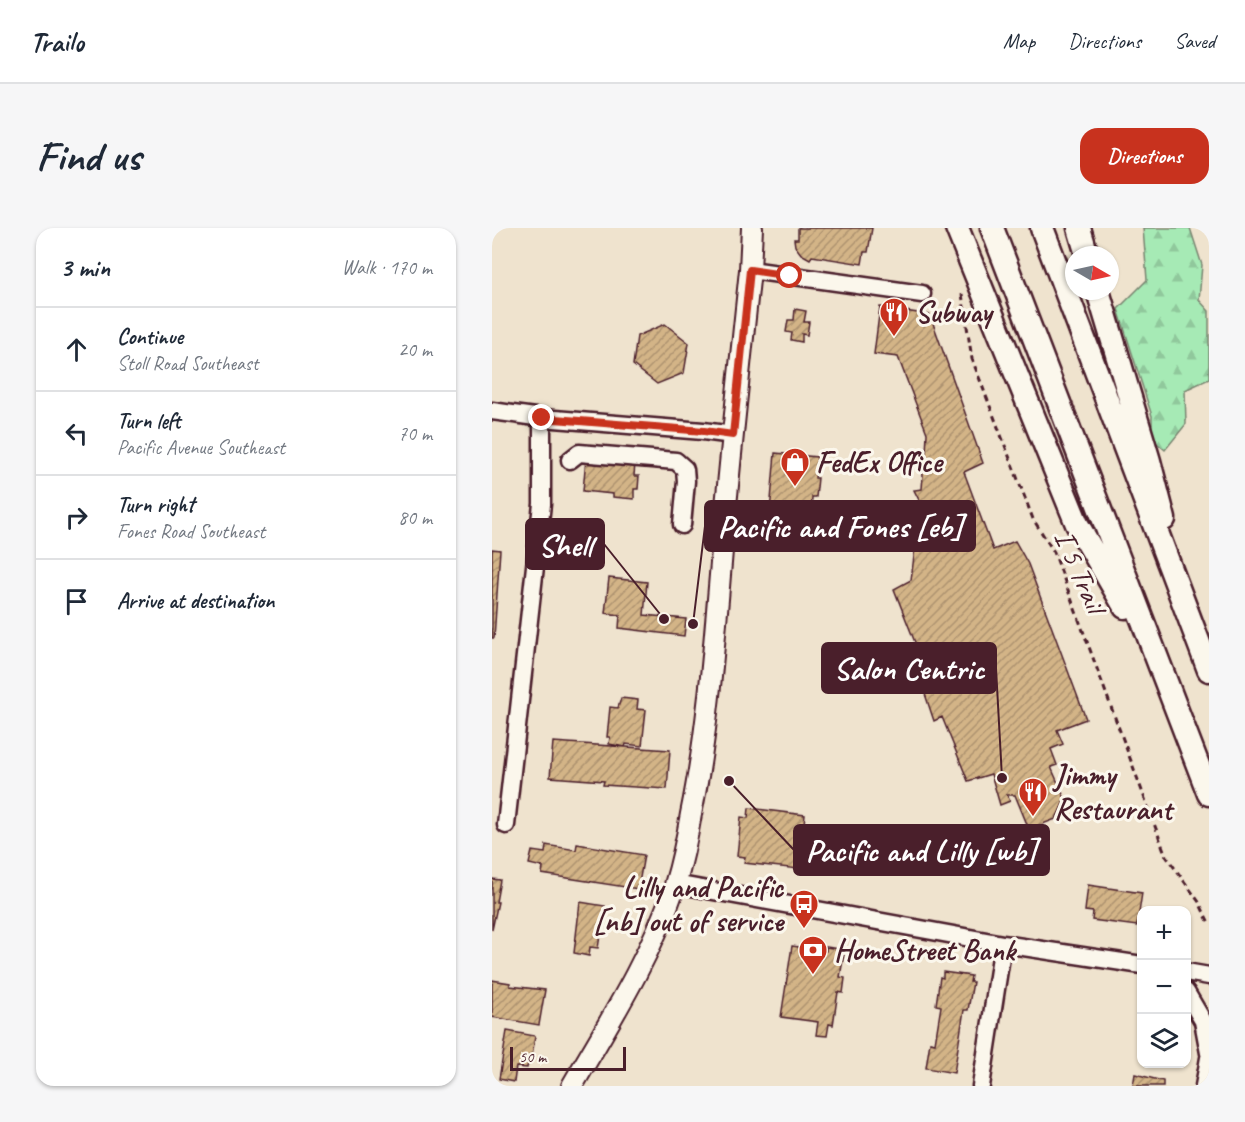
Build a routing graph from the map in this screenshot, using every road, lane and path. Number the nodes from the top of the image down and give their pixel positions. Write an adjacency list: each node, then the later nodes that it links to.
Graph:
1 (752, 228): 7 (main road)
2 (957, 228): 17 (highway)
3 (992, 228): 17 (highway)
4 (1042, 228): 16 (highway)
5 (1079, 228): 6 (highway)
6 (1084, 246)
7 (750, 270): 9 (street); 13 (main road)
8 (958, 284): 22 (path, I 5 Trail)
9 (922, 294)
10 (1101, 300): 16 (highway)
11 (492, 411): 12 (street)
12 (542, 418): 13 (street); 20 (street)
13 (733, 435): 21 (main road)
14 (570, 460): 15 (street)
15 (682, 525)
16 (1184, 602): 18 (highway)
17 (1160, 668): 19 (highway)
18 (1209, 670)
19 (1209, 794)
20 (506, 825)
21 (675, 884): 23 (street); 30 (main road)
22 (1209, 922)
23 (1004, 944): 24 (street); 31 (street)
24 (1137, 964)
25 (1191, 973): 26 (street)
26 (1209, 976)
27 (1191, 1001): 28 (street)
28 (1209, 1053)
29 (1209, 1058): 32 (street)
30 (572, 1086)
31 (981, 1086)
32 (1204, 1086)

